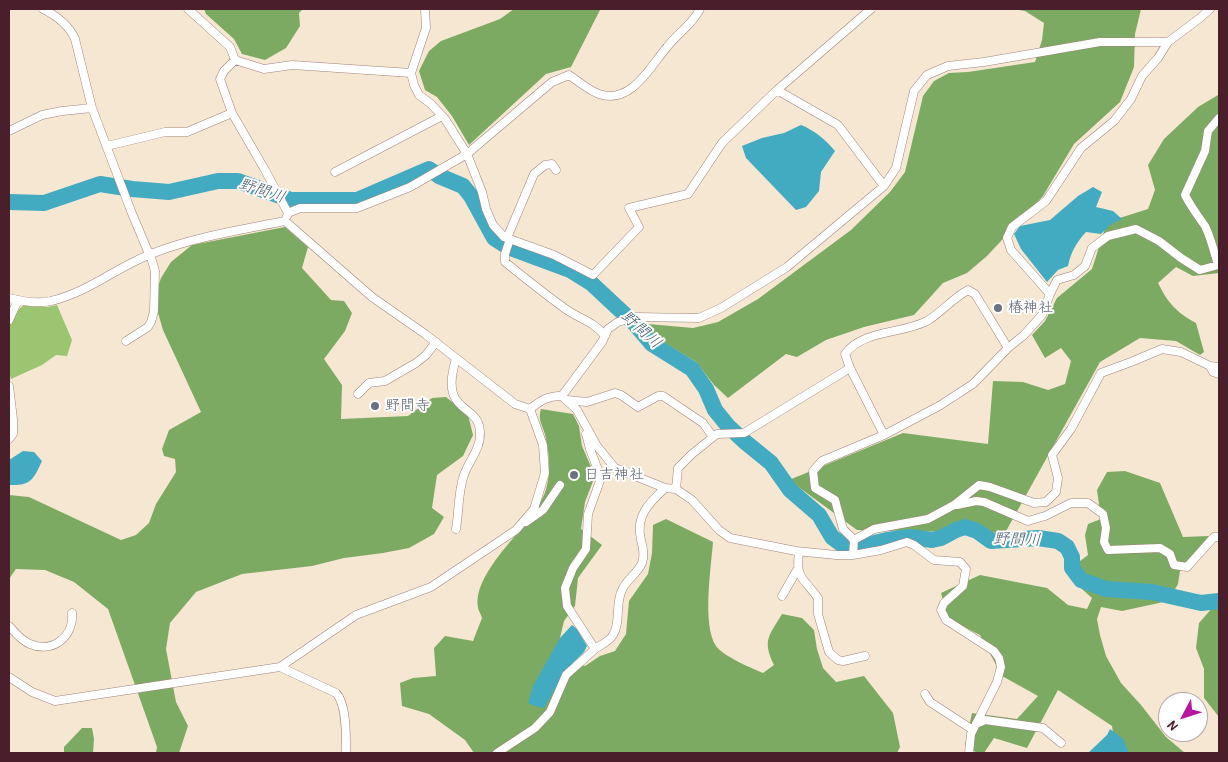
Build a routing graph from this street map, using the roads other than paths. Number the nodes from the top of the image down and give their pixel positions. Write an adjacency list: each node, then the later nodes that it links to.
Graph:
1 (43, 9): 11 (street)
2 (188, 9): 8 (street)
3 (424, 9): 9 (street)
4 (700, 9): 17 (street)
5 (871, 9): 10 (street)
6 (1210, 9): 7 (street)
7 (1168, 42): 20 (street); 24 (street)
8 (235, 60): 9 (street); 12 (street)
9 (411, 73): 13 (street)
10 (778, 90): 20 (street); 22 (street)
11 (92, 108): 15 (street); 16 (street)
12 (232, 113): 16 (street); 21 (street)
13 (442, 116): 17 (street); 19 (street)
14 (1219, 118): 24 (street)
15 (9, 131)
16 (107, 146): 23 (street)
17 (467, 154): 21 (street); 22 (street)
18 (556, 170): 22 (street)
19 (335, 172)
20 (884, 186): 28 (street)
21 (286, 217): 23 (street); 30 (street)
22 (508, 238): 28 (street)
23 (150, 254): 26 (street); 29 (street)
24 (1050, 294): 31 (street)
25 (9, 298): 26 (street)
26 (18, 300): 27 (street)
27 (9, 320)
28 (605, 336): 39 (street)
29 (126, 341)
30 (436, 342): 32 (street); 38 (street)
31 (1008, 348): 35 (street); 42 (street)
32 (456, 358): 40 (street); 50 (street)
33 (1210, 366): 34 (street); 36 (street); 48 (street)
34 (1219, 367)
35 (850, 368): 42 (street); 43 (street)
36 (1219, 374)
37 (9, 386): 44 (street)
38 (358, 394)
39 (565, 398): 40 (street); 41 (street); 43 (street)
40 (530, 409): 49 (street)
41 (585, 427): 46 (street); 59 (street)
42 (884, 435): 52 (street)
43 (713, 437): 47 (street)
44 (9, 439)
45 (560, 486): 49 (street)
46 (665, 488): 47 (street); 59 (street)
47 (676, 489): 53 (street)
48 (954, 505): 51 (street); 52 (street)
49 (520, 525): 61 (street)
50 (456, 529)
51 (1219, 537)
52 (854, 540): 54 (street)
53 (800, 552): 54 (street); 55 (street)
54 (853, 555): 64 (street)
55 (797, 570): 56 (street); 60 (street)
56 (782, 596)
57 (72, 612): 58 (street)
58 (9, 626)
59 (595, 649): 67 (street)
60 (866, 656)
61 (280, 668): 62 (street); 66 (street)
62 (9, 677)
63 (925, 694): 64 (street)
64 (975, 727): 65 (street); 68 (street)
65 (1062, 742)
66 (346, 753)
67 (497, 753)
68 (969, 753)

